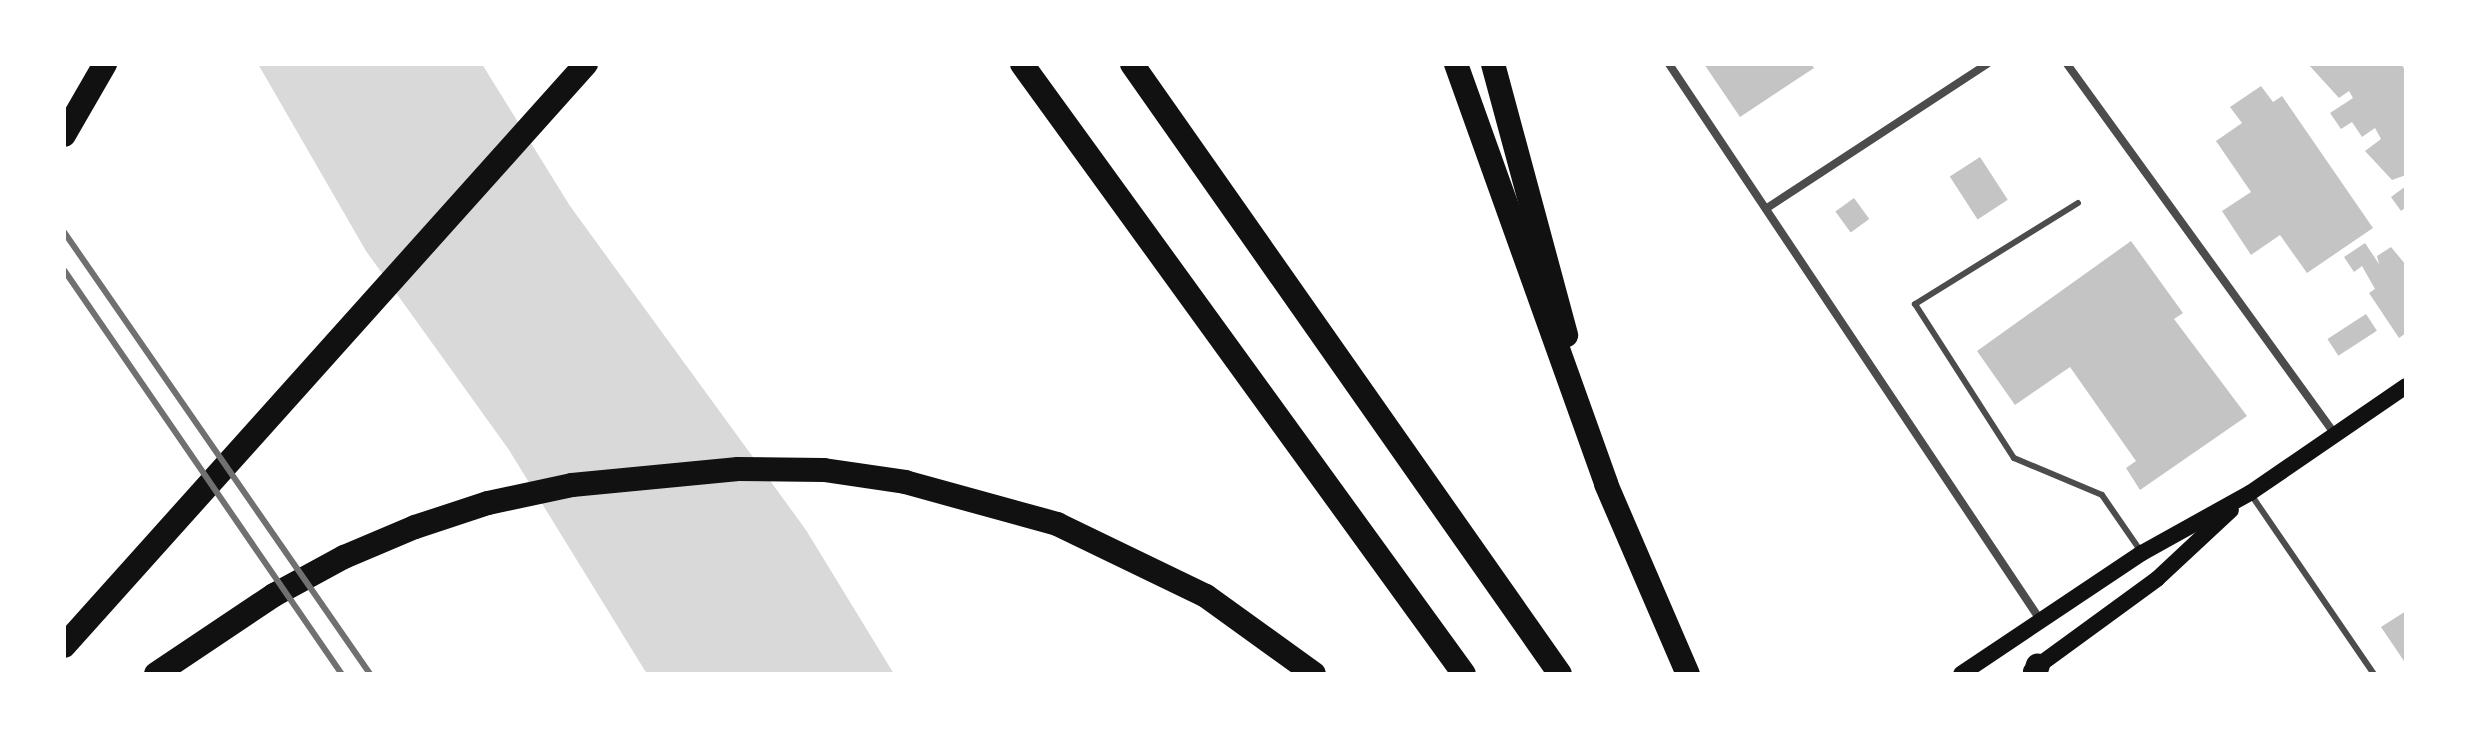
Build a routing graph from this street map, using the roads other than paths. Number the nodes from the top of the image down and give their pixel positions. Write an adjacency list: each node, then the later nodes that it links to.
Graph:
1 (105, 64): 10 (highway)
2 (586, 64): 19 (highway)
3 (1022, 64): 23 (highway)
4 (1132, 64): 24 (highway)
5 (1456, 64): 15 (highway)
6 (1493, 64): 15 (highway)
7 (1669, 64): 12 (street)
8 (1987, 64): 12 (street)
9 (2067, 64): 14 (street)
10 (64, 135)
11 (2078, 203): 17 (lane)
12 (1767, 208): 18 (street)
13 (2406, 386): 14 (main road)
14 (2334, 433): 16 (main road)
15 (1606, 484): 25 (highway)
16 (2250, 493): 17 (main road); 20 (main road); 27 (lane)
17 (2142, 553): 18 (main road)
18 (2041, 621): 26 (main road)
19 (64, 646)
20 (2033, 671)
21 (156, 674): 22 (highway)
22 (1314, 674)
23 (1464, 674)
24 (1560, 674)
25 (1688, 674)
26 (1961, 674)
27 (2374, 674)

